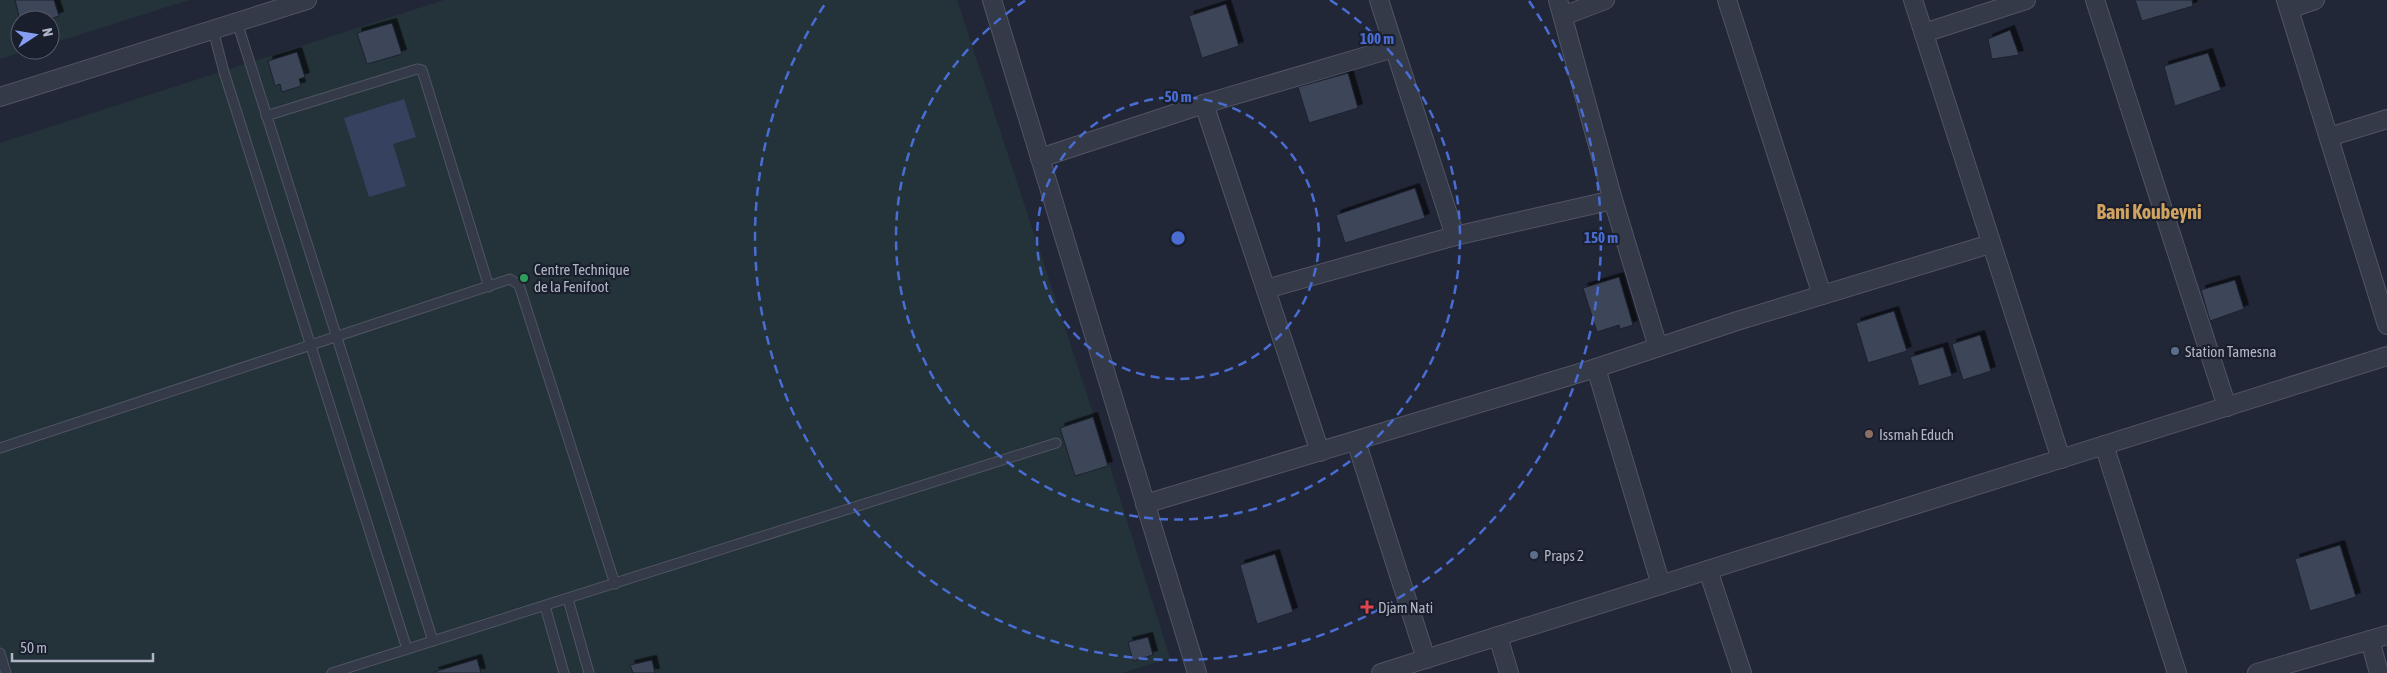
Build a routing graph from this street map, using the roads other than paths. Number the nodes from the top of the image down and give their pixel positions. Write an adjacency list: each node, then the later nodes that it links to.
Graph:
1 (307, 0): 12 (street)
2 (992, 0): 21 (street)
3 (1379, 0): 15 (street)
4 (1605, 0): 11 (street)
5 (1727, 0): 27 (street)
6 (1913, 0): 14 (street)
7 (2026, 0): 14 (street)
8 (2094, 0): 34 (street)
9 (2315, 0): 10 (street)
10 (2288, 4): 20 (street)
11 (1560, 8): 22 (street)
12 (237, 22): 13 (street); 18 (lane)
13 (213, 30): 16 (street); 30 (lane)
14 (1924, 33): 24 (street)
15 (1394, 48): 17 (street); 23 (street)
16 (0, 97)
17 (1204, 104): 21 (street); 26 (street)
18 (266, 116): 25 (lane); 29 (lane)
19 (2387, 119): 20 (street)
20 (2329, 137): 28 (street)
21 (1040, 158): 41 (street)
22 (1613, 200): 23 (street); 31 (street)
23 (1455, 236): 26 (street)
24 (1990, 244): 27 (street); 40 (street)
25 (489, 287): 29 (lane); 43 (lane)
26 (1266, 289): 39 (street)
27 (1822, 295): 31 (street)
28 (2387, 325)
29 (337, 338): 30 (lane); 50 (lane)
30 (311, 346): 38 (lane); 51 (lane)
31 (1658, 347): 33 (street)
32 (2387, 356): 34 (street)
33 (1596, 368): 35 (street); 44 (street)
34 (2226, 407): 37 (street)
35 (1356, 440): 39 (street); 53 (street)
36 (1056, 443): 43 (lane)
37 (2104, 445): 40 (street); 62 (street)
38 (0, 448)
39 (1320, 452): 41 (street)
40 (2061, 459): 42 (street)
41 (1146, 504): 58 (street)
42 (1708, 570): 44 (street); 61 (street)
43 (615, 584): 45 (lane)
44 (1661, 585): 48 (street)
45 (568, 599): 46 (lane); 57 (lane)
46 (545, 606): 50 (lane); 56 (lane)
47 (2387, 635): 49 (street)
48 (1498, 636): 53 (street); 60 (street)
49 (2370, 640): 63 (street); 64 (street)
50 (433, 641): 51 (lane)
51 (407, 649): 55 (lane)
52 (0, 653): 54 (lane)
53 (1426, 659): 59 (street)
54 (6, 673)
55 (332, 673)
56 (564, 673)
57 (590, 673)
58 (1197, 673)
59 (1381, 673)
60 (1509, 673)
61 (1742, 673)
62 (2177, 673)
63 (2257, 673)
64 (2379, 673)

